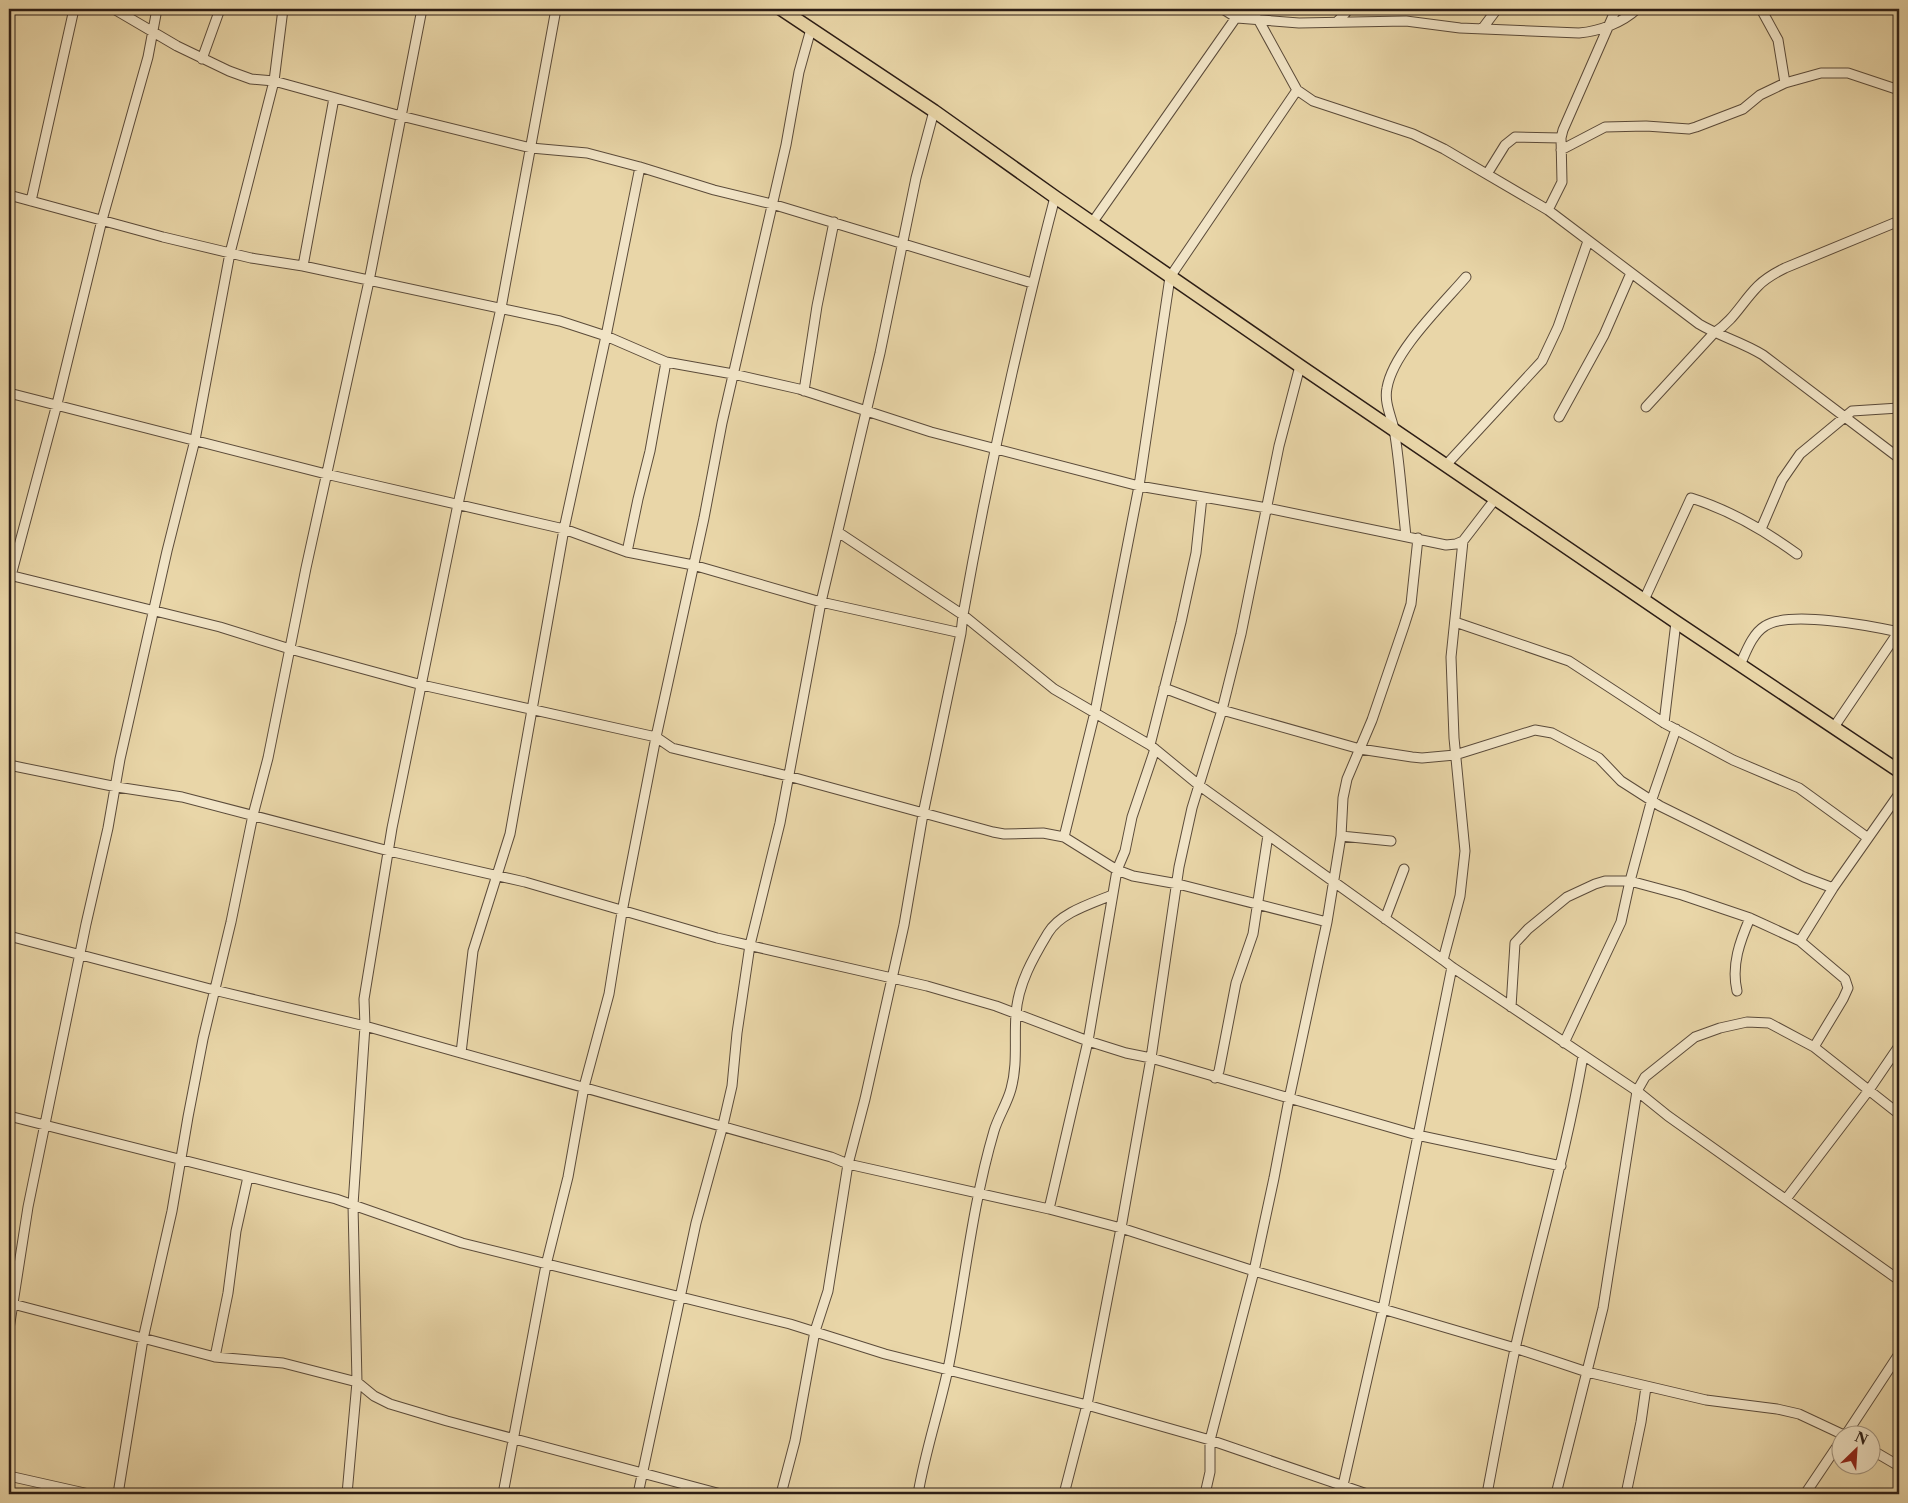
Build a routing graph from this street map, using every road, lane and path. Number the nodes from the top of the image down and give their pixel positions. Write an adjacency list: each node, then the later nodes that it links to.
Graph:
1 (74, 9): 38 (street)
2 (114, 9): 22 (street)
3 (157, 9): 22 (street)
4 (220, 9): 23 (street)
5 (283, 9): 24 (street)
6 (422, 9): 30 (street)
7 (556, 9): 32 (street)
8 (781, 9): 20 (main road)
9 (1223, 9): 16 (street)
10 (1242, 9): 16 (street)
11 (1349, 9): 18 (street)
12 (1497, 9): 21 (street)
13 (1616, 9): 19 (street)
14 (1637, 9): 19 (street)
15 (1761, 9): 25 (street)
16 (1237, 18): 17 (street); 44 (street)
17 (1258, 19): 18 (street); 26 (street)
18 (1337, 22): 21 (street)
19 (1608, 26): 21 (street); 31 (street)
20 (811, 29): 29 (main road); 39 (street)
21 (1482, 29)
22 (153, 33): 23 (street); 41 (street)
23 (202, 59): 24 (street)
24 (274, 81): 28 (street); 47 (street)
25 (1785, 83): 27 (street); 33 (street)
26 (1297, 90): 35 (street); 50 (street)
27 (1899, 90)
28 (334, 98): 30 (street); 48 (street)
29 (934, 111): 37 (main road); 46 (street)
30 (401, 116): 32 (street); 52 (street)
31 (1561, 138): 33 (street); 35 (street)
32 (531, 148): 34 (street); 54 (street)
33 (1561, 150): 40 (street)
34 (640, 167): 39 (street); 56 (street)
35 (1487, 174): 40 (street)
36 (9, 195): 38 (street)
37 (1054, 197): 44 (main road); 53 (street)
38 (31, 201): 41 (street)
39 (772, 204): 43 (street); 59 (street)
40 (1548, 210): 45 (street)
41 (102, 220): 47 (street); 62 (street)
42 (1899, 220): 55 (street)
43 (834, 222): 46 (street); 60 (street)
44 (1092, 223): 50 (main road)
45 (1588, 241): 49 (street); 72 (street)
46 (903, 243): 53 (street); 65 (street)
47 (230, 253): 48 (street); 69 (street)
48 (303, 266): 52 (street)
49 (1631, 273): 55 (street); 66 (street)
50 (1170, 277): 58 (main road); 74 (street)
51 (1466, 277): 68 (street)
52 (369, 280): 54 (street); 73 (street)
53 (1032, 283): 70 (street)
54 (501, 308): 56 (street); 77 (street)
55 (1714, 332): 63 (street); 67 (street)
56 (606, 336): 57 (street); 79 (street)
57 (666, 362): 59 (street); 85 (street)
58 (1300, 366): 68 (main road); 78 (street)
59 (733, 374): 60 (street); 87 (street)
60 (804, 391): 65 (street)
61 (9, 393): 62 (street)
62 (57, 404): 69 (street); 88 (street)
63 (1646, 408)
64 (1899, 408): 67 (street)
65 (866, 411): 70 (street); 81 (street)
66 (1559, 417)
67 (1844, 418): 71 (street); 80 (street)
68 (1394, 430): 72 (main road); 82 (street)
69 (195, 440): 73 (street); 91 (street)
70 (995, 448): 74 (street); 92 (street)
71 (1899, 458)
72 (1446, 466): 76 (main road)
73 (326, 474): 77 (street); 97 (street)
74 (1140, 486): 75 (street); 103 (street)
75 (1202, 497): 78 (street); 100 (street)
76 (1496, 498): 84 (street); 89 (main road)
77 (458, 503): 79 (street); 99 (street)
78 (1267, 508): 82 (street); 102 (street)
79 (564, 529): 85 (street); 101 (street)
80 (1761, 529): 86 (street); 89 (street)
81 (838, 532): 90 (street); 92 (street)
82 (1406, 536): 83 (street)
83 (1418, 538): 84 (street); 109 (street)
84 (1463, 541): 93 (street)
85 (627, 552): 87 (street)
86 (1797, 554)
87 (693, 565): 90 (street); 107 (street)
88 (9, 578): 91 (street)
89 (1644, 600): 94 (main road)
90 (821, 602): 96 (street); 113 (street)
91 (154, 610): 97 (street); 115 (street)
92 (962, 615): 96 (street); 103 (street)
93 (1455, 622): 104 (street); 110 (street)
94 (1676, 622): 98 (main road); 104 (street)
95 (1899, 631): 98 (street); 105 (street)
96 (961, 633): 118 (street)
97 (290, 649): 99 (street); 119 (street)
98 (1740, 665): 105 (main road)
99 (422, 685): 101 (street); 125 (street)
100 (1164, 688): 102 (street); 108 (street)
101 (533, 708): 107 (street); 128 (street)
102 (1222, 710): 109 (street); 114 (street)
103 (1095, 712): 108 (street); 122 (street)
104 (1664, 723): 106 (street)
105 (1834, 727): 112 (main road)
106 (1676, 729): 117 (street); 123 (street)
107 (656, 737): 113 (street); 135 (street)
108 (1152, 747): 114 (street); 127 (street)
109 (1360, 749): 110 (street); 121 (street)
110 (1455, 755): 117 (street); 143 (street)
111 (9, 765): 115 (street)
112 (1899, 771)
113 (788, 776): 118 (street); 141 (street)
114 (1200, 786): 120 (street); 131 (street)
115 (117, 787): 119 (street); 142 (street)
116 (1899, 794): 123 (street)
117 (1652, 799): 130 (street); 132 (street)
118 (923, 814): 122 (street); 145 (street)
119 (253, 815): 125 (street); 146 (street)
120 (1268, 835): 129 (street); 134 (street)
121 (1341, 836): 124 (street); 129 (street)
122 (1064, 837): 127 (street)
123 (1868, 838): 132 (street)
124 (1391, 841)
125 (389, 851): 128 (street); 150 (street)
126 (1404, 868): 137 (street)
127 (1116, 870): 131 (street); 133 (street)
128 (498, 876): 135 (street); 155 (street)
129 (1332, 881): 137 (street); 138 (street)
130 (1630, 881): 136 (street); 148 (street); 152 (street)
131 (1178, 884): 134 (street); 157 (street)
132 (1833, 888): 140 (street)
133 (1112, 895): 149 (street); 151 (street)
134 (1258, 904): 138 (street); 158 (street)
135 (622, 912): 141 (street); 159 (street)
136 (1750, 918): 140 (street); 147 (street)
137 (1385, 919): 143 (street)
138 (1327, 922): 162 (street)
139 (9, 936): 142 (street)
140 (1800, 941): 153 (street)
141 (750, 945): 145 (street); 166 (street)
142 (80, 955): 146 (street); 165 (street)
143 (1443, 960): 144 (street)
144 (1452, 967): 148 (street); 167 (street)
145 (892, 978): 149 (street); 169 (street)
146 (214, 990): 150 (street); 168 (street)
147 (1737, 991)
148 (1511, 1007): 152 (street)
149 (1016, 1014): 151 (street); 172 (street)
150 (365, 1026): 155 (street); 174 (street)
151 (1088, 1041): 157 (street); 175 (street)
152 (1564, 1043): 156 (street)
153 (1814, 1046): 160 (street); 161 (street)
154 (1899, 1046): 160 (street)
155 (461, 1052): 159 (street)
156 (1583, 1056): 161 (street); 170 (street)
157 (1151, 1058): 158 (street); 176 (street)
158 (1215, 1078): 162 (street)
159 (584, 1087): 166 (street); 177 (street)
160 (1869, 1090): 163 (street); 173 (street)
161 (1637, 1091): 173 (street); 190 (street)
162 (1288, 1098): 167 (street); 178 (street)
163 (1899, 1114)
164 (9, 1116): 165 (street)
165 (45, 1124): 168 (street); 181 (street)
166 (723, 1125): 169 (street); 180 (street)
167 (1417, 1136): 170 (street); 182 (street)
168 (182, 1159): 171 (street); 185 (street)
169 (848, 1164): 172 (street); 184 (street)
170 (1561, 1166): 186 (street)
171 (248, 1177): 174 (street); 188 (street)
172 (978, 1193): 175 (street); 189 (street)
173 (1786, 1199): 179 (street)
174 (353, 1205): 177 (street); 191 (street)
175 (1049, 1209): 176 (street)
176 (1121, 1228): 178 (street); 193 (street)
177 (546, 1265): 180 (street); 196 (street)
178 (1254, 1271): 182 (street); 197 (street)
179 (1899, 1280)
180 (680, 1297): 184 (street); 201 (street)
181 (11, 1303): 183 (street); 185 (street)
182 (1383, 1308): 186 (street); 203 (street)
183 (9, 1328)
184 (815, 1332): 189 (street); 210 (street)
185 (143, 1339): 188 (street); 205 (street)
186 (1515, 1348): 190 (street); 215 (street)
187 (1899, 1354): 194 (street)
188 (215, 1356): 191 (street)
189 (947, 1371): 193 (street); 211 (street)
190 (1587, 1372): 192 (street); 216 (street)
191 (357, 1382): 196 (street); 206 (street)
192 (1646, 1387): 195 (street); 217 (street)
193 (1087, 1404): 197 (street); 212 (street)
194 (1852, 1426)
195 (1830, 1428)
196 (513, 1438): 201 (street); 207 (street)
197 (1210, 1440): 203 (street); 213 (street)
198 (1880, 1455): 200 (street)
199 (1830, 1457): 218 (street)
200 (1899, 1466)
201 (642, 1474): 208 (street); 209 (street)
202 (9, 1476): 204 (street)
203 (1341, 1491): 214 (street)
204 (89, 1494)
205 (118, 1494)
206 (347, 1494)
207 (503, 1494)
208 (638, 1494)
209 (721, 1494)
210 (781, 1494)
211 (918, 1494)
212 (1064, 1494)
213 (1205, 1494)
214 (1367, 1494)
215 (1487, 1494)
216 (1556, 1494)
217 (1626, 1494)
218 (1805, 1494)

